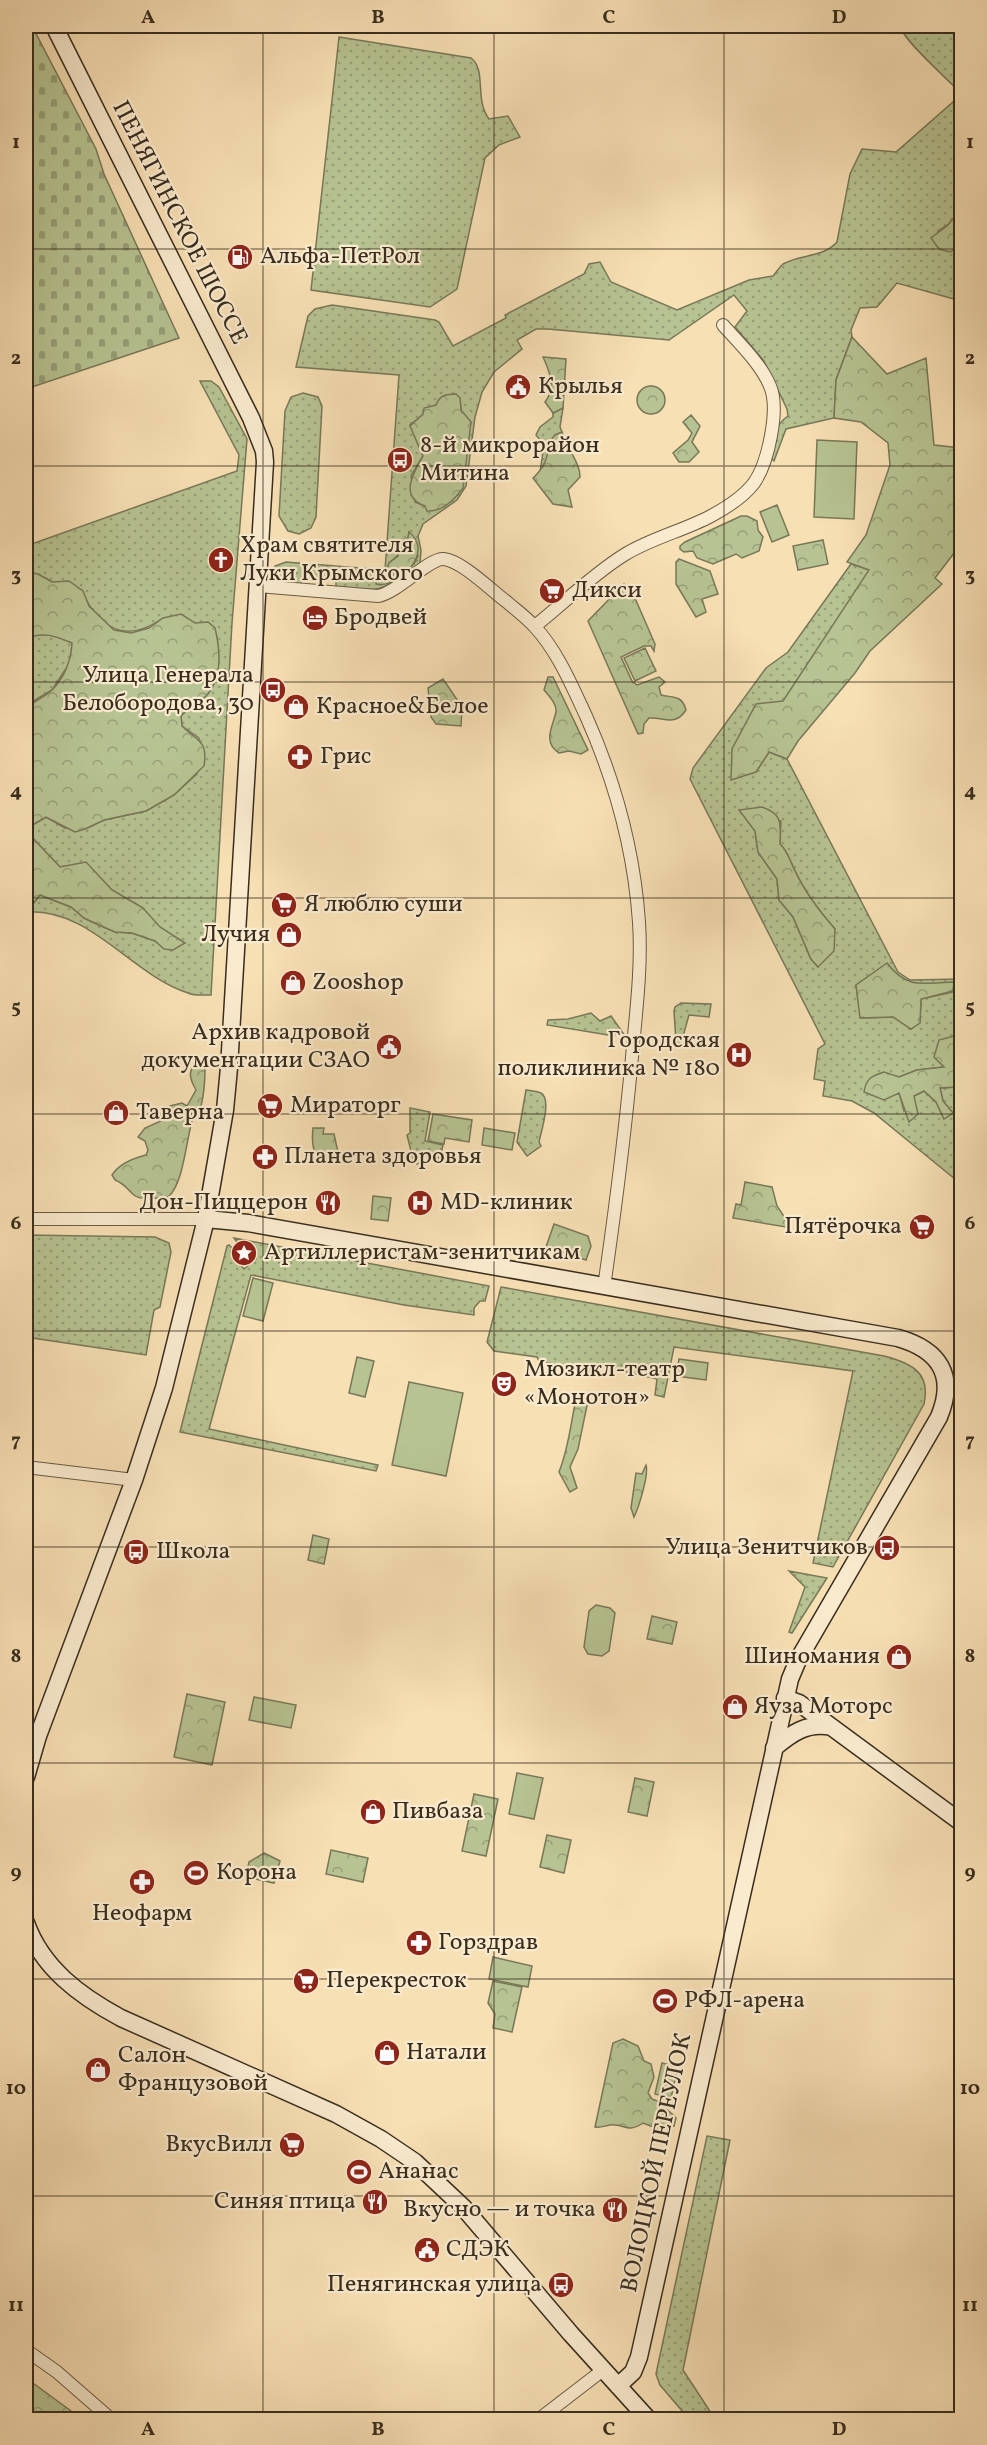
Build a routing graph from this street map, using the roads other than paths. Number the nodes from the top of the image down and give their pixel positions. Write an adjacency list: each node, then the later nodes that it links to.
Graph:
1 (54, 26): 3 (main road, ПЕНЯГИНСКОЕ ШОССЕ)
2 (723, 325): 4 (street)
3 (258, 586): 4 (street); 6 (main road, ПЕНЯГИНСКОЕ ШОССЕ)
4 (535, 626): 7 (street)
5 (26, 1218): 6 (street)
6 (206, 1219): 7 (main road, ВОЛОЦКОЙ ПЕРЕУЛОК); 9 (main road, ПЕНЯГИНСКОЕ ШОССЕ)
7 (604, 1287): 10 (main road, ВОЛОЦКОЙ ПЕРЕУЛОК)
8 (26, 1467): 9 (street)
9 (134, 1480): 13 (main road, ПЕНЯГИНСКОЕ ШОССЕ)
10 (785, 1698): 11 (main road); 12 (main road, ВОЛОЦКОЙ ПЕРЕУЛОК)
11 (833, 1727): 12 (main road); 14 (main road)
12 (774, 1748): 18 (main road, ВОЛОЦКОЙ ПЕРЕУЛОК)
13 (26, 1777)
14 (962, 1823)
15 (26, 1923): 17 (main road)
16 (26, 2350): 19 (street)
17 (603, 2370): 18 (main road); 20 (street)
18 (618, 2386): 21 (main road)
19 (112, 2420)
20 (538, 2420)
21 (649, 2420)

